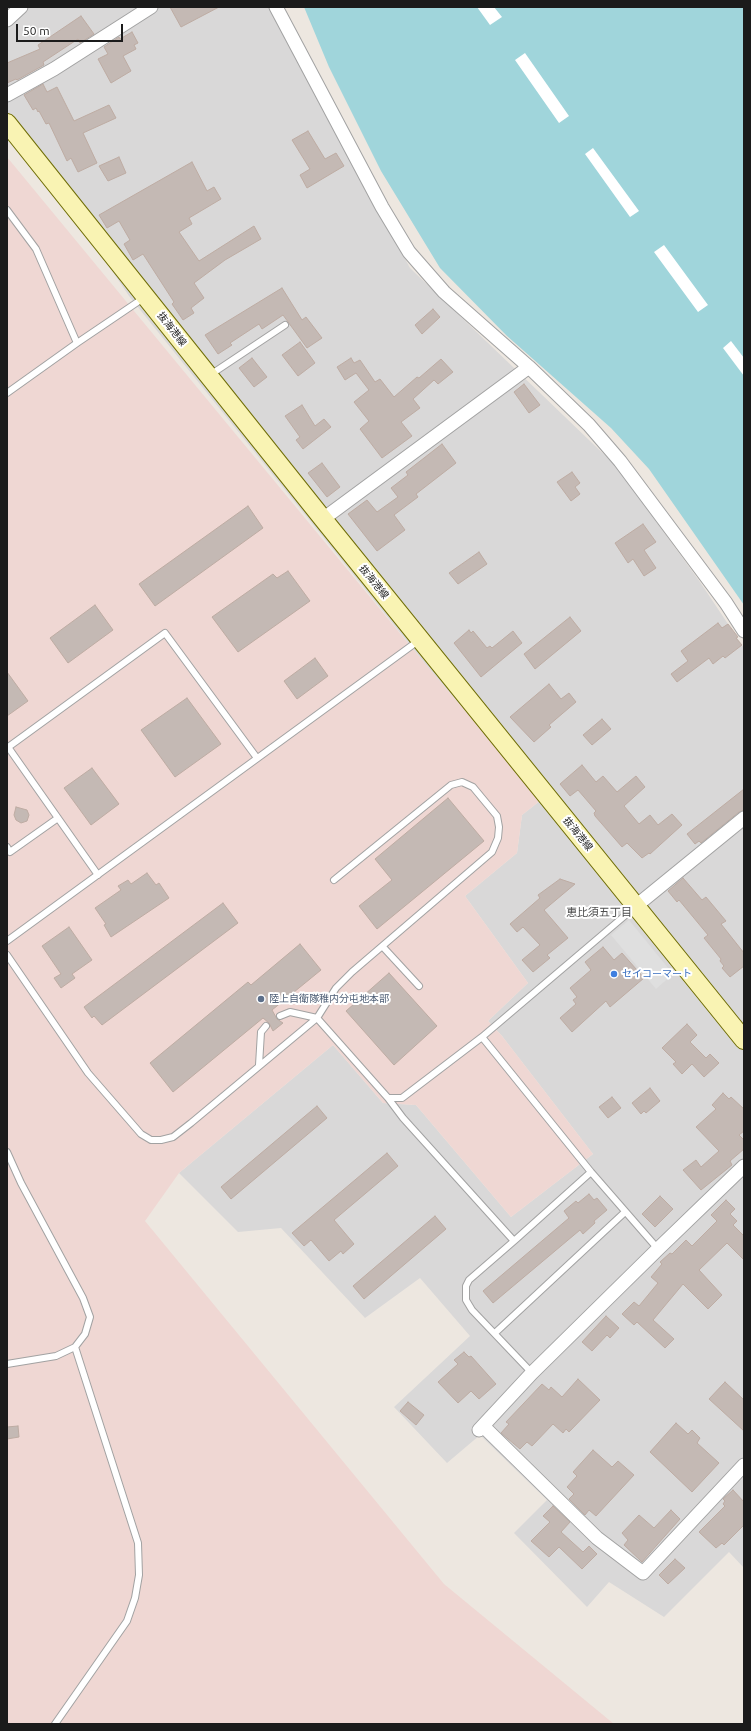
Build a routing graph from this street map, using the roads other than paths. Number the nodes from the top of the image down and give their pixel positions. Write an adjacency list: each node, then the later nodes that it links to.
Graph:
1 (21, 7): 4 (street)
2 (151, 7): 5 (street)
3 (276, 7): 11 (street)
4 (7, 20)
5 (7, 95)
6 (7, 123): 8 (main road, 抜海港線)
7 (7, 210): 10 (lane)
8 (146, 296): 10 (lane); 12 (main road, 抜海港線)
9 (285, 325): 12 (lane)
10 (77, 343): 13 (lane)
11 (529, 367): 14 (street); 15 (street)
12 (209, 376): 14 (main road, 抜海港線)
13 (7, 393)
14 (323, 519): 16 (main road, 抜海港線)
15 (744, 631)
16 (421, 639): 18 (lane); 24 (main road, 抜海港線)
17 (8, 747): 18 (lane); 19 (lane)
18 (257, 758): 22 (lane)
19 (58, 818): 21 (lane); 22 (lane)
20 (744, 818): 24 (street)
21 (7, 847)
22 (98, 875): 25 (lane)
23 (334, 880): 26 (lane)
24 (636, 906): 32 (lane); 33 (main road, 抜海港線)
25 (7, 941)
26 (383, 947): 28 (lane); 30 (lane)
27 (7, 955): 34 (lane)
28 (419, 986)
29 (280, 1016): 30 (lane)
30 (317, 1018): 34 (lane); 35 (lane)
31 (266, 1026): 34 (lane)
32 (482, 1037): 35 (lane); 38 (lane)
33 (744, 1040)
34 (259, 1065)
35 (388, 1098): 40 (lane)
36 (7, 1152): 43 (lane)
37 (744, 1166): 41 (street)
38 (591, 1172): 39 (lane); 40 (lane)
39 (625, 1212): 41 (lane); 42 (lane)
40 (514, 1241): 42 (lane)
41 (658, 1249): 45 (street)
42 (495, 1333): 45 (lane)
43 (75, 1347): 44 (lane); 47 (lane)
44 (7, 1364)
45 (532, 1373): 46 (street)
46 (744, 1465)
47 (55, 1724)

